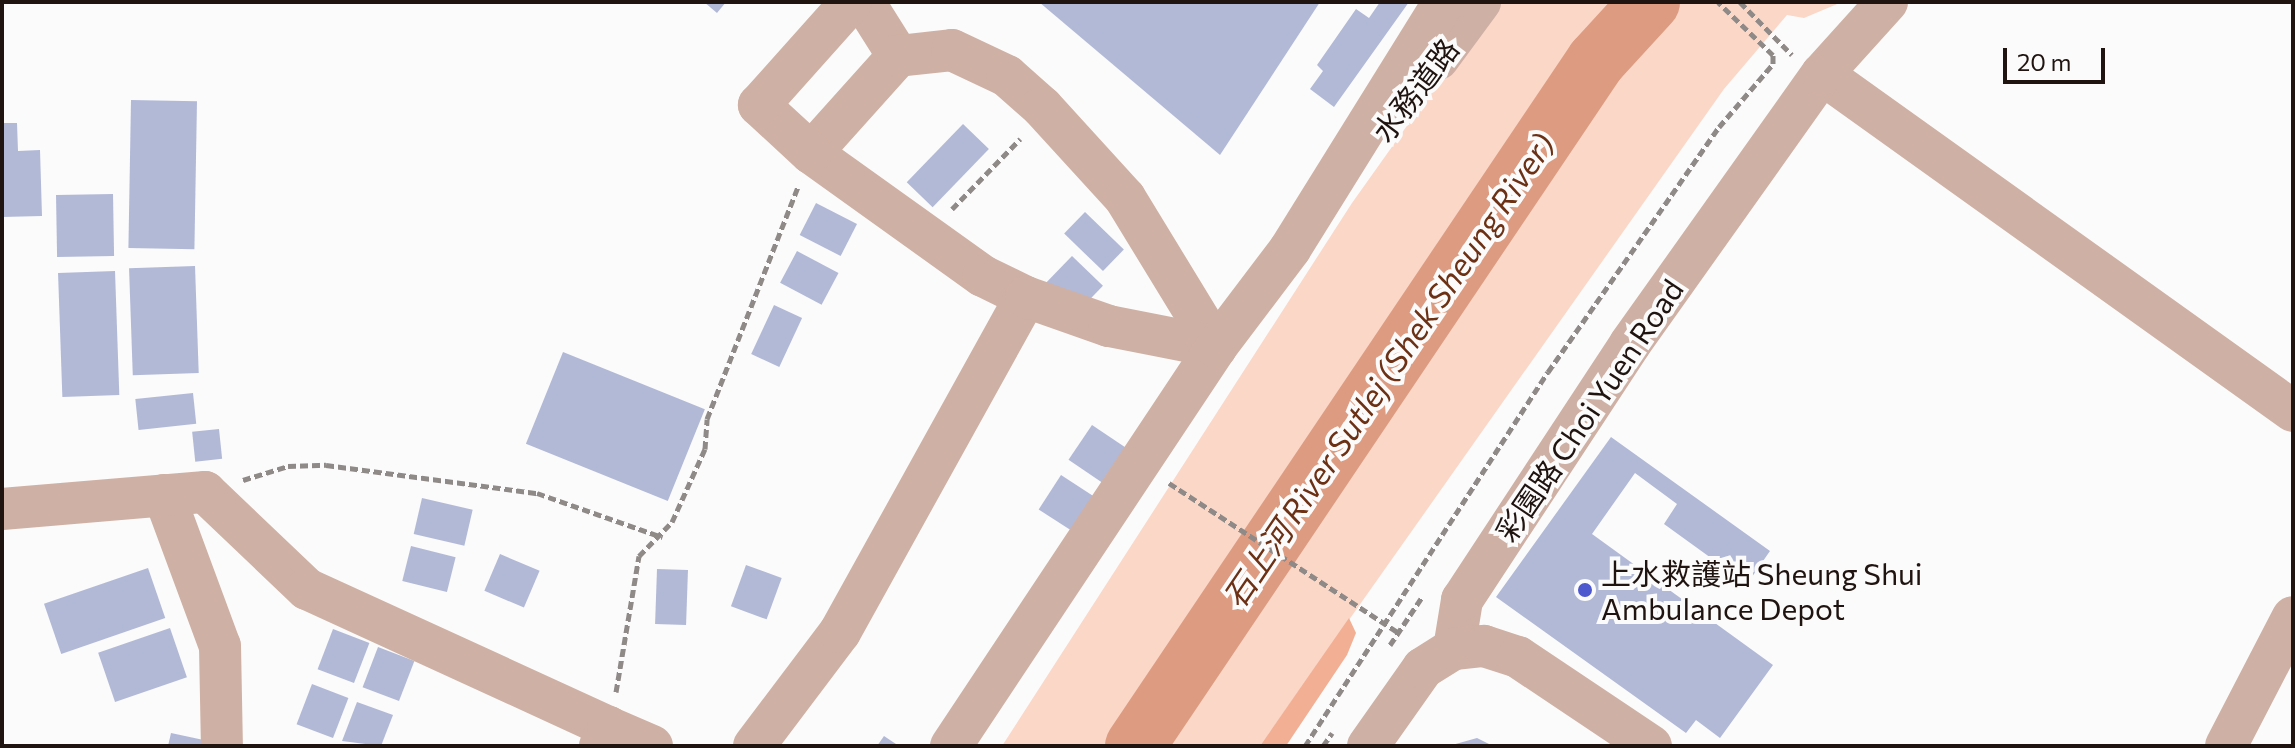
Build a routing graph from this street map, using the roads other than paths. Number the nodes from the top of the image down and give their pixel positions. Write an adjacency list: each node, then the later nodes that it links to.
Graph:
1 (851, 2): 8 (street)
2 (864, 2): 6 (street)
3 (1444, 2): 9 (street)
4 (1480, 2): 9 (street, 水務道路)
5 (1887, 2): 7 (street, 彩園路 Choi Yuen Road)
6 (898, 56): 8 (street); 11 (street)
7 (1822, 74): 12 (street); 16 (street, 彩園路 Choi Yuen Road)
8 (811, 153): 10 (street)
9 (1290, 249): 11 (street)
10 (1026, 297): 11 (street); 20 (street)
11 (1216, 347): 21 (street)
12 (2293, 411)
13 (164, 495): 14 (street); 17 (street); 18 (street)
14 (2, 509)
15 (2293, 617): 24 (street)
16 (1454, 649): 22 (street); 23 (street)
17 (604, 737): 19 (street)
18 (222, 746)
19 (652, 746)
20 (754, 746)
21 (951, 746)
22 (1368, 746)
23 (1651, 746)
24 (2226, 746)

